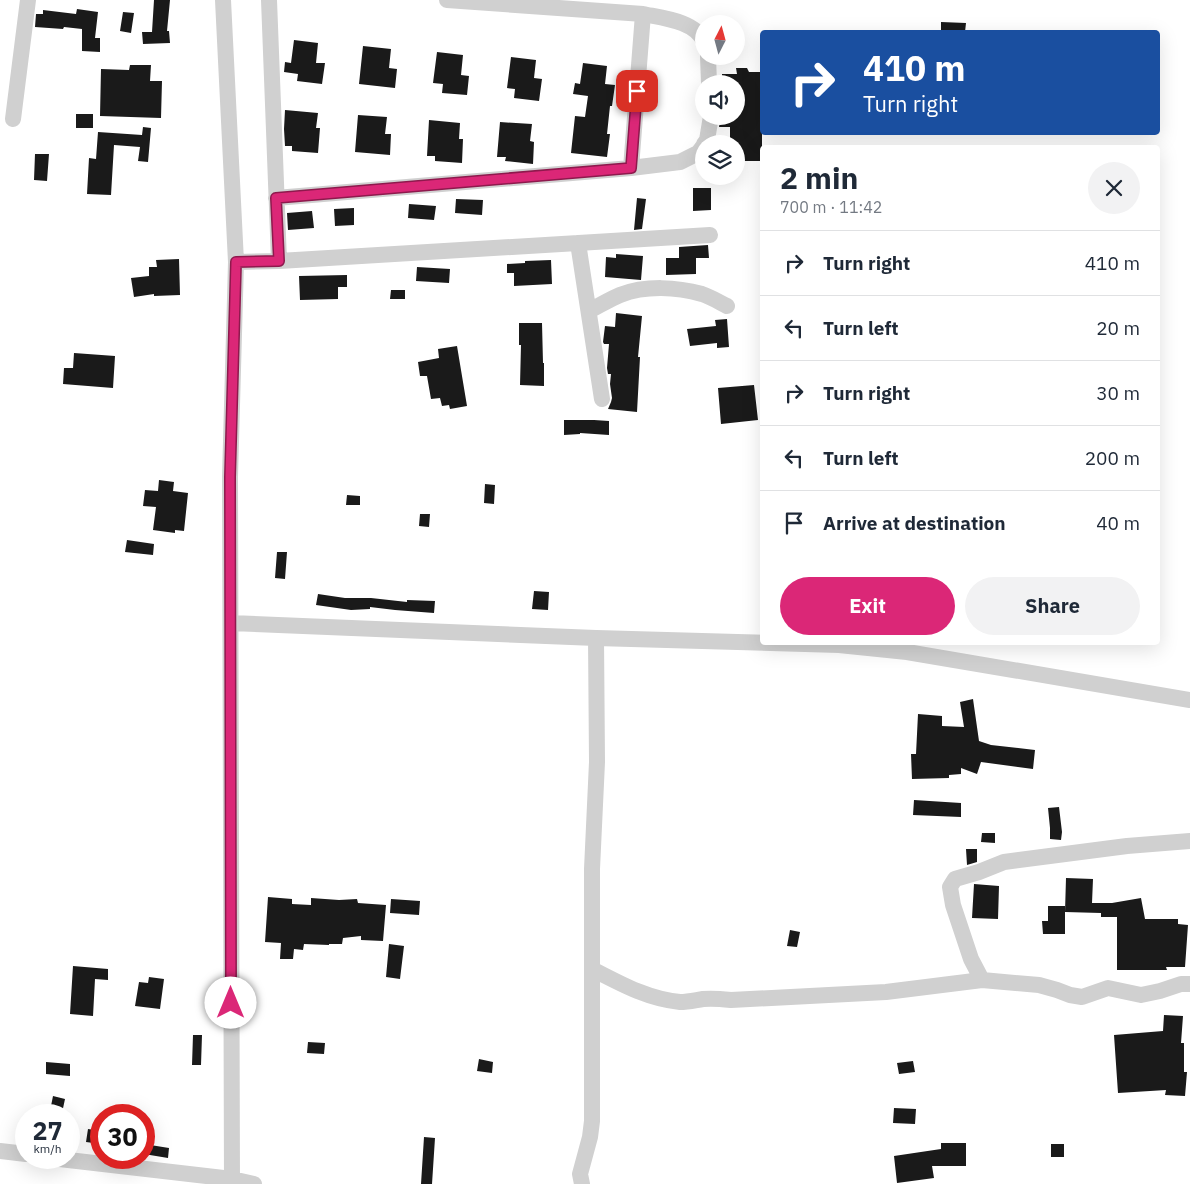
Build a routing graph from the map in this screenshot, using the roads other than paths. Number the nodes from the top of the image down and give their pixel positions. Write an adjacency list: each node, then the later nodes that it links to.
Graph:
1 (28, 0): 7 (street)
2 (223, 0): 14 (street)
3 (269, 0): 10 (street)
4 (447, 0): 5 (street)
5 (643, 14): 6 (street); 9 (street)
6 (695, 32)
7 (14, 120)
8 (695, 154): 9 (street)
9 (631, 168): 10 (street)
10 (276, 198): 13 (street)
11 (710, 235): 12 (street)
12 (578, 243): 13 (street); 16 (street)
13 (279, 261): 14 (street)
14 (236, 262): 18 (street)
15 (727, 306): 16 (street)
16 (589, 311): 17 (street)
17 (602, 399)
18 (231, 623): 19 (street); 30 (street)
19 (596, 638): 20 (street); 24 (street)
20 (760, 643)
21 (839, 645): 22 (street)
22 (1190, 700)
23 (1190, 841): 25 (street)
24 (592, 969): 25 (street); 32 (street)
25 (982, 980): 26 (street)
26 (1190, 984)
27 (0, 1151): 28 (street)
28 (15, 1153)
29 (80, 1162): 30 (street)
30 (232, 1182): 31 (street)
31 (254, 1184)
32 (582, 1184)

